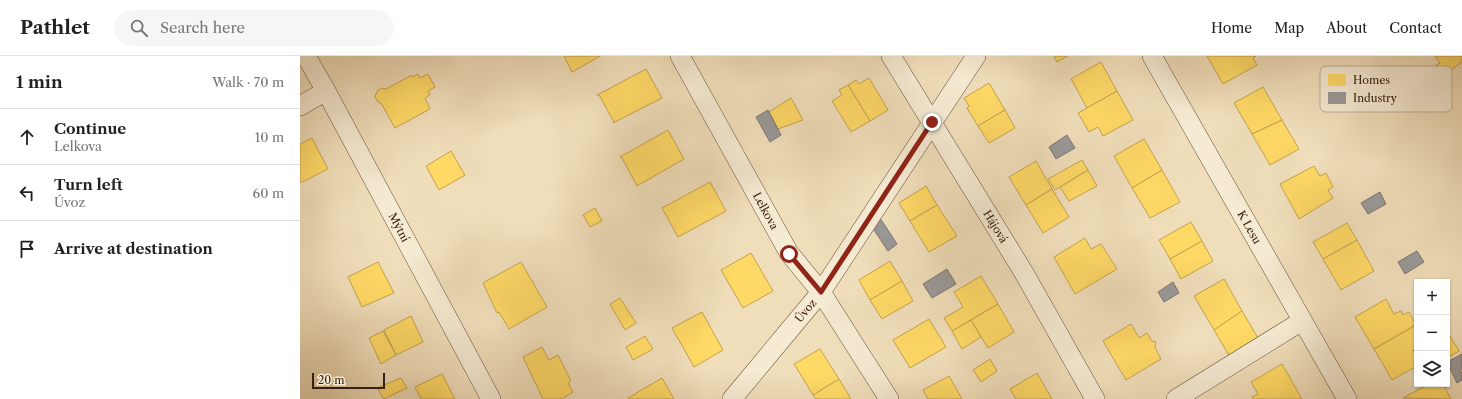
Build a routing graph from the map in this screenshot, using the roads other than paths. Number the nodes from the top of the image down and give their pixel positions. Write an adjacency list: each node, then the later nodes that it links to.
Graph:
1 (306, 56): 6 (street, Mýtní)
2 (680, 56): 9 (street, Lelkova)
3 (891, 56): 8 (street, Hájová)
4 (976, 56): 8 (street, Úvoz)
5 (1152, 56): 10 (street, K Lesu)
6 (326, 91): 7 (street); 11 (street, Mýtní)
7 (300, 106)
8 (932, 122): 9 (street, Úvoz); 14 (street, Hájová)
9 (821, 292): 12 (street, Úvoz); 13 (street, Lelkova)
10 (1302, 321): 15 (street); 16 (street, K Lesu)
11 (491, 399)
12 (732, 399)
13 (889, 399)
14 (1095, 399)
15 (1176, 399)
16 (1347, 399)

